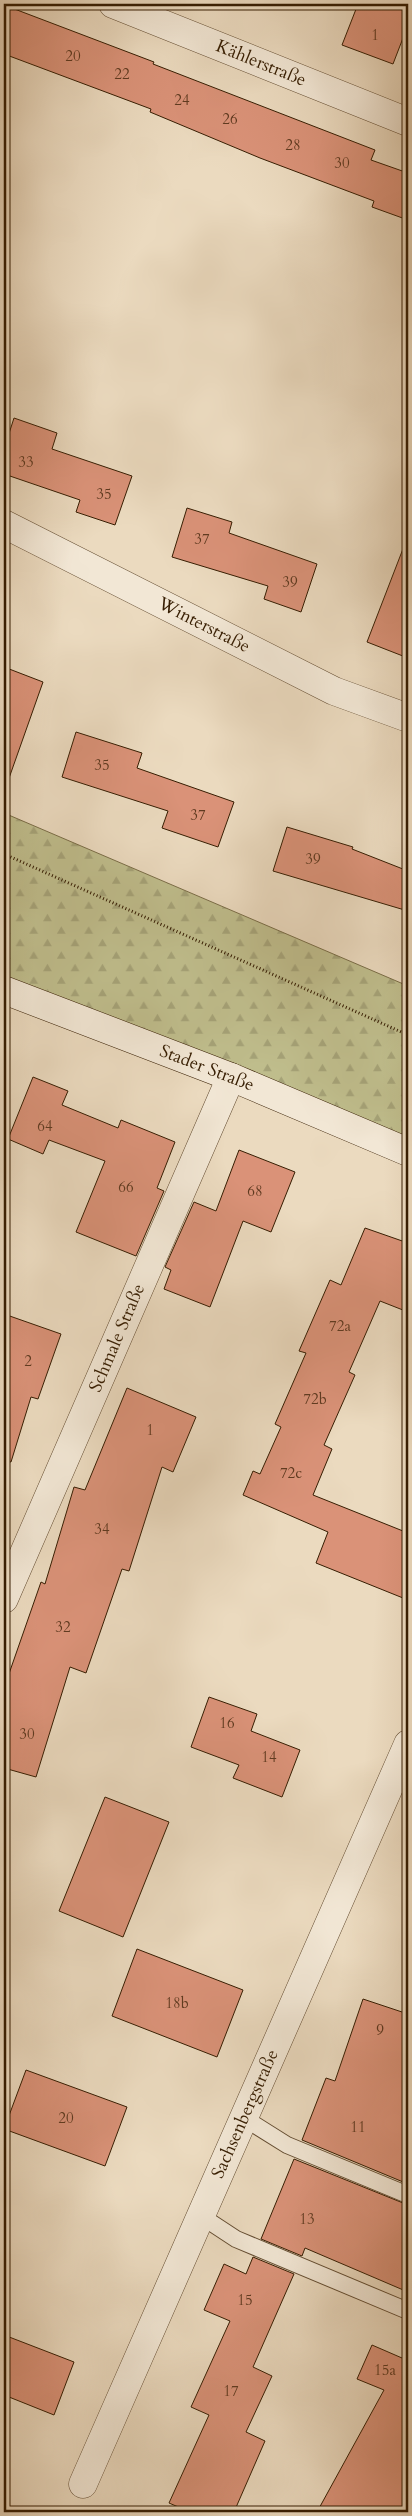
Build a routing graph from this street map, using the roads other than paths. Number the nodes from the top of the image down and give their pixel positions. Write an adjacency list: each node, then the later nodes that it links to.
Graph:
1 (113, 4): 2 (street, Kählerstraße)
2 (408, 122)
3 (4, 524): 4 (street, Winterstraße)
4 (408, 718)
5 (4, 990): 6 (street, Stader Straße)
6 (231, 1077): 7 (street, Stader Straße); 8 (street, Schmale Straße)
7 (408, 1152)
8 (4, 1599)
9 (408, 1744): 10 (street, Sachsenbergstraße)
10 (244, 2118): 11 (lane); 12 (street, Sachsenbergstraße)
11 (408, 2195)
12 (201, 2216): 13 (lane); 14 (street, Sachsenbergstraße)
13 (408, 2311)
14 (83, 2484)

